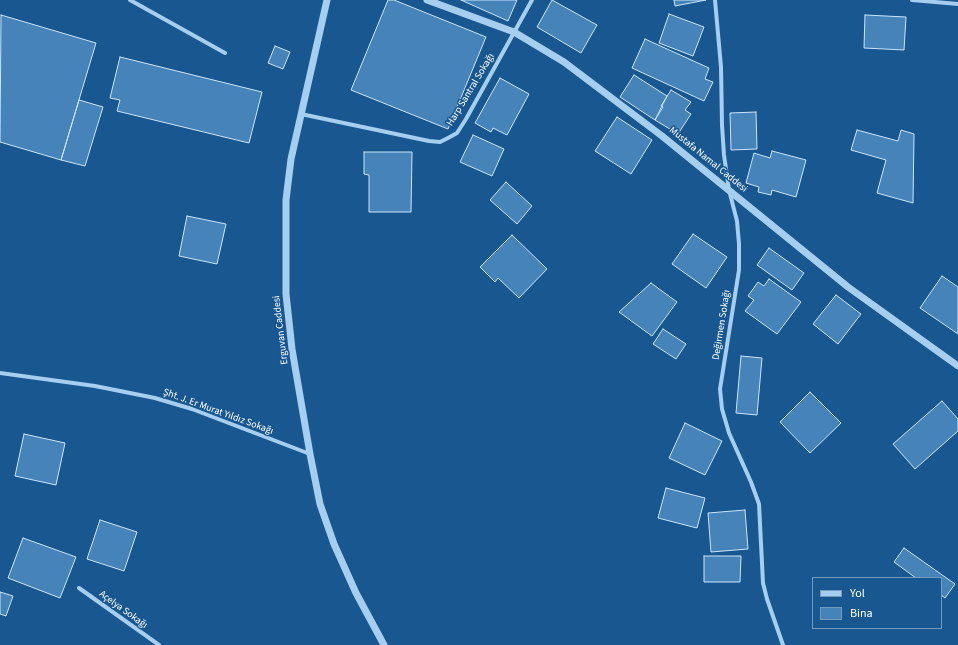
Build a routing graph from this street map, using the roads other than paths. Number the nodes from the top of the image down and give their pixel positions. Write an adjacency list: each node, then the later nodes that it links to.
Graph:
1 (130, 0): 9 (street)
2 (327, 0): 10 (street, Erguvan Caddesi)
3 (427, 0): 8 (street, Mustafa Namal Caddesi)
4 (532, 0): 8 (street, Harp Santral Sokağı)
5 (715, 0): 11 (street, Değirmen Sokağı)
6 (912, 0): 7 (street)
7 (958, 4)
8 (514, 32): 10 (street, Harp Santral Sokağı); 11 (street, Mustafa Namal Caddesi)
9 (225, 53)
10 (301, 114): 14 (street, Erguvan Caddesi)
11 (729, 190): 12 (street, Mustafa Namal Caddesi); 18 (street, Değirmen Sokağı)
12 (958, 366)
13 (0, 373): 14 (street, Şht. J. Er Murat Yıldız Sokağı)
14 (310, 454): 17 (street, Erguvan Caddesi)
15 (79, 588): 16 (street, Açelya Sokağı)
16 (159, 645)
17 (384, 645)
18 (783, 645)

